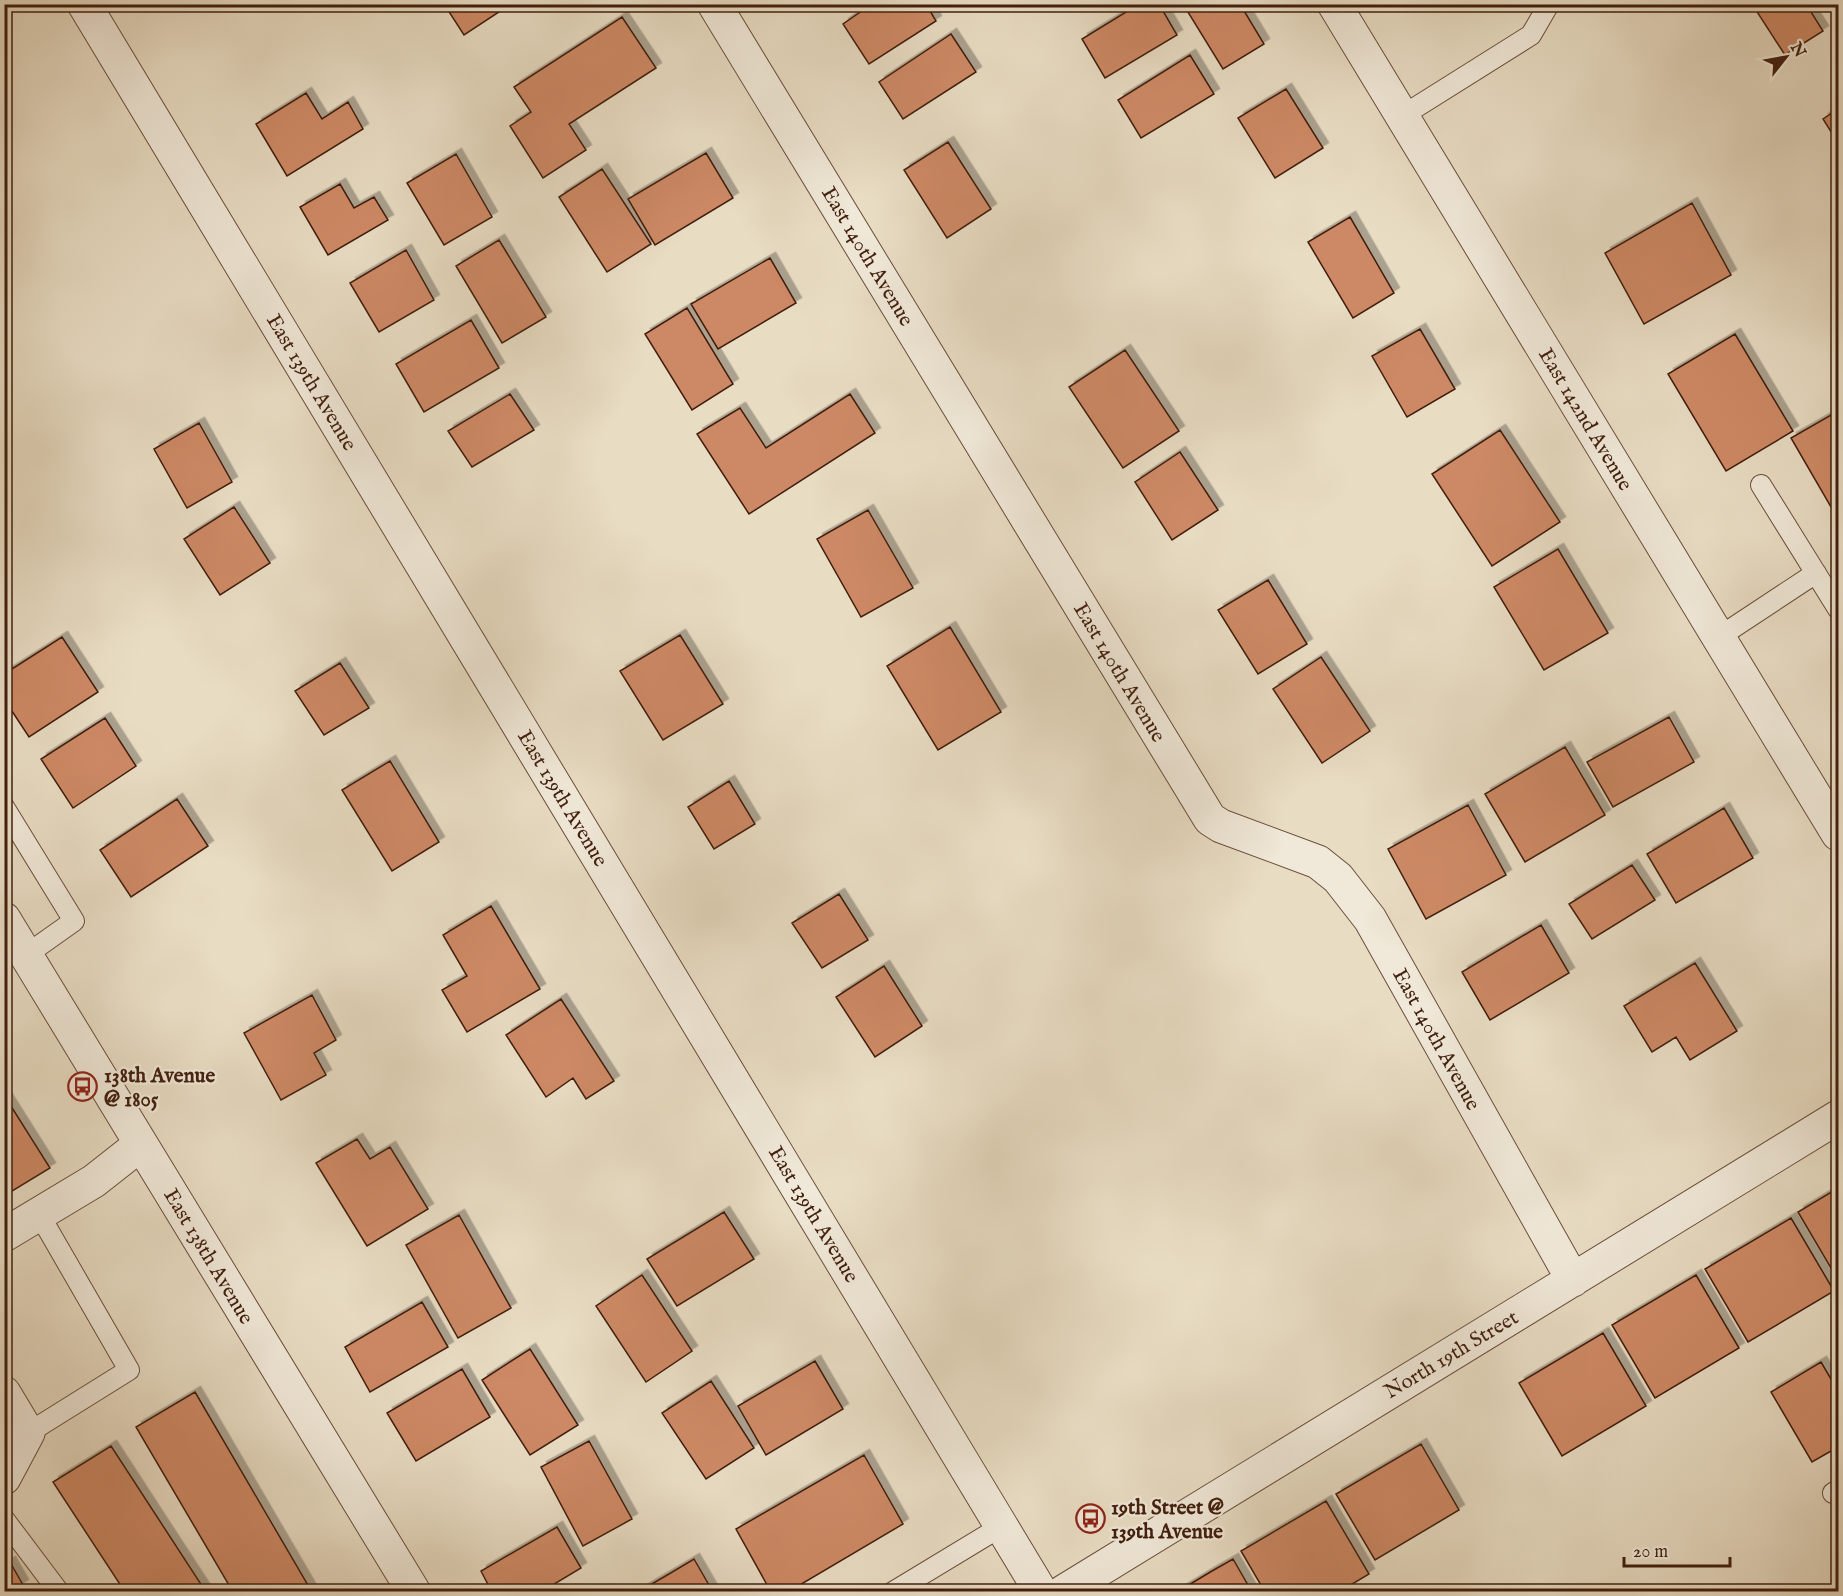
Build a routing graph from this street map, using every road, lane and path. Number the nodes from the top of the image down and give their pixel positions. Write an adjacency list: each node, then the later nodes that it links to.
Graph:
1 (84, 4): 23 (street, East 139th Avenue)
2 (714, 4): 18 (street, East 140th Avenue)
3 (1334, 4): 5 (street, East 142nd Avenue)
4 (1549, 4): 5 (lane)
5 (1402, 116): 9 (street, East 142nd Avenue)
6 (1761, 485): 7 (lane)
7 (1816, 573): 8 (lane); 9 (lane)
8 (1839, 609)
9 (1719, 637): 11 (street, East 142nd Avenue)
10 (4, 807): 13 (lane)
11 (1839, 834)
12 (4, 919): 13 (street, East 138th Avenue)
13 (26, 954): 15 (street, East 138th Avenue)
14 (1839, 1117): 18 (street, North 19th Street)
15 (141, 1144): 16 (street); 25 (street, East 138th Avenue)
16 (39, 1214): 17 (street); 20 (lane)
17 (4, 1235)
18 (1573, 1280): 28 (street, North 19th Street)
19 (4, 1393): 20 (street)
20 (28, 1433): 21 (street)
21 (4, 1478)
22 (4, 1520): 24 (lane)
23 (1002, 1526): 26 (lane); 27 (street, East 139th Avenue)
24 (59, 1592)
25 (414, 1592)
26 (893, 1592)
27 (1041, 1592)
28 (1063, 1592)

